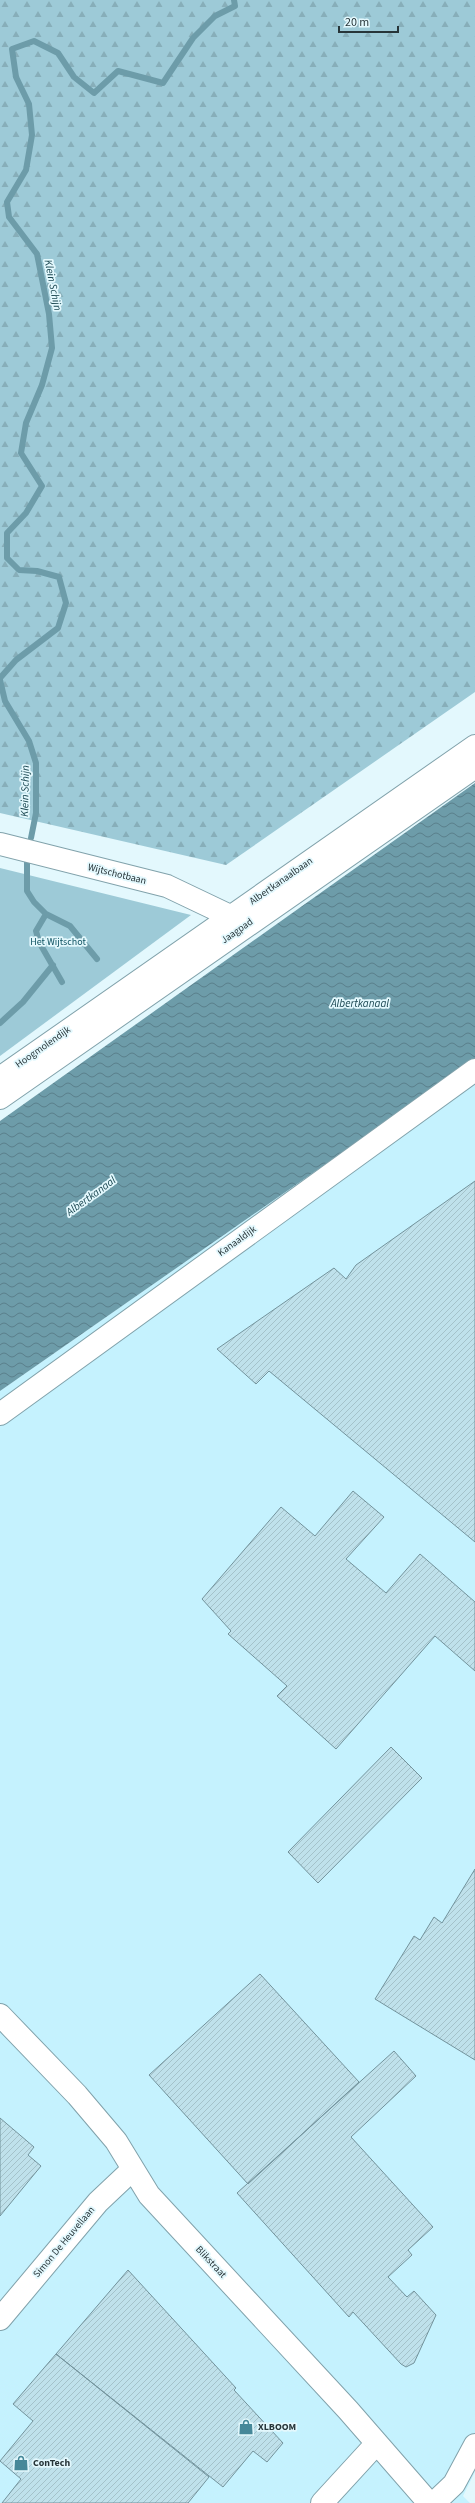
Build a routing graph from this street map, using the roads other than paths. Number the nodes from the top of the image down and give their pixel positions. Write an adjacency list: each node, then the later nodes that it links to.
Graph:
1 (475, 746): 4 (street, Albertkanaalbaan)
2 (475, 767): 8 (street, Jaagpad)
3 (0, 844): 4 (street, Wijtschotbaan)
4 (230, 916): 5 (street, Albertkanaalbaan)
5 (87, 1016): 7 (street, Hoogmolendijk)
6 (475, 1070): 9 (street, Kanaaldijk)
7 (0, 1078)
8 (0, 1098)
9 (0, 1414)
10 (0, 2015): 11 (street, Blikstraat)
11 (133, 2169): 12 (street, Simon De Heuvellaan); 13 (street, Blikstraat)
12 (0, 2319)
13 (377, 2443): 15 (street); 16 (street, Blikstraat)
14 (475, 2445): 17 (street)
15 (322, 2503)
16 (430, 2503)
17 (434, 2503)

